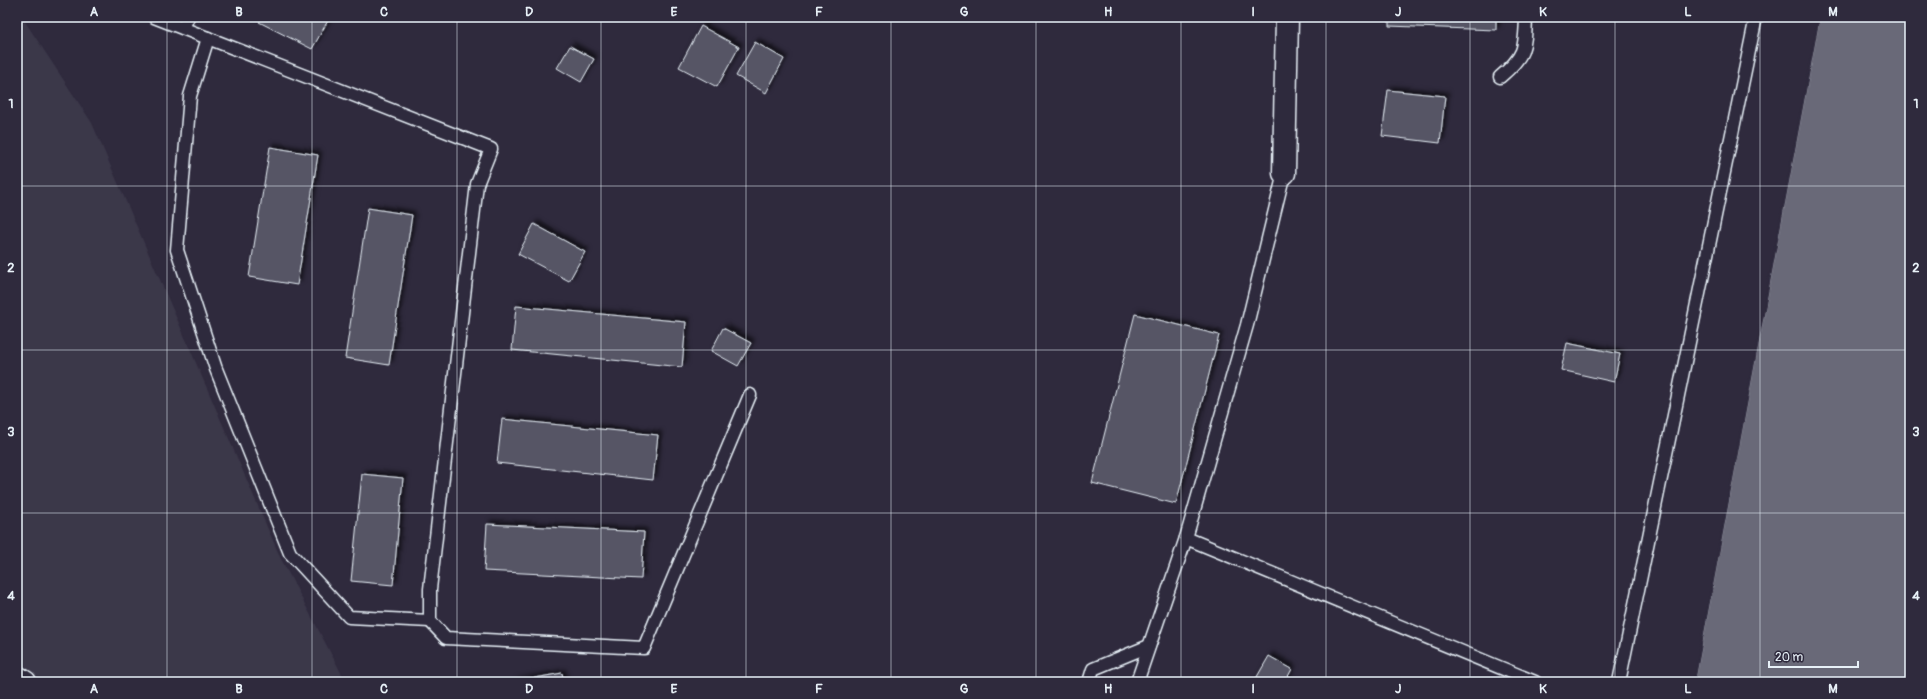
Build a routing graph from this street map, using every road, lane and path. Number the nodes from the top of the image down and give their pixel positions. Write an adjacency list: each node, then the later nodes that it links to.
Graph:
1 (154, 17): 6 (lane)
2 (188, 17): 6 (lane)
3 (1287, 17): 9 (street)
4 (1526, 17): 8 (lane)
5 (1756, 17): 19 (lane)
6 (183, 28): 7 (lane)
7 (208, 38): 12 (lane); 12 (lane)
8 (1500, 77)
9 (1284, 173): 11 (lane)
10 (750, 395): 12 (lane)
11 (1186, 538): 13 (lane); 18 (lane)
12 (430, 621)
13 (1149, 646): 16 (lane); 17 (lane)
14 (17, 677): 15 (street)
15 (25, 682)
16 (1089, 682)
17 (1137, 682)
18 (1535, 682)
19 (1618, 682)

